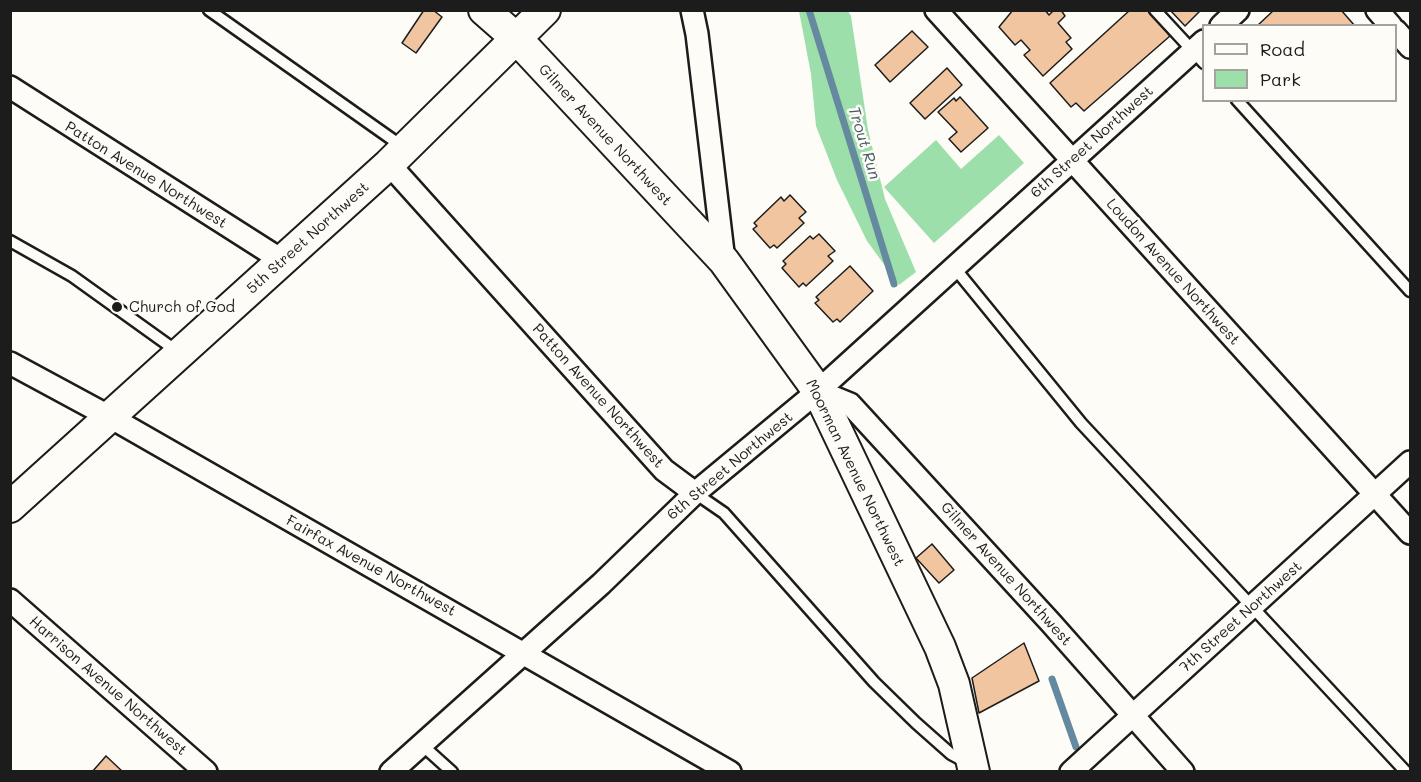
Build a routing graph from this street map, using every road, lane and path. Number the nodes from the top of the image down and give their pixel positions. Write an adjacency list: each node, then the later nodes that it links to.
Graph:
1 (210, 10): 17 (lane)
2 (484, 10): 12 (street, Gilmer Avenue Northwest)
3 (545, 10): 12 (street, 5th Street Northwest)
4 (692, 10): 21 (street, Moorman Avenue Northwest)
5 (1155, 10): 14 (lane)
6 (1238, 10): 9 (street)
7 (1377, 10): 10 (street)
8 (944, 13): 18 (street, Loudon Avenue Northwest)
9 (1223, 24)
10 (1389, 24)
11 (1397, 32): 13 (street)
12 (516, 38): 17 (street, 5th Street Northwest); 21 (street, Gilmer Avenue Northwest)
13 (1410, 47)
14 (1200, 52): 18 (street, 6th Street Northwest)
15 (10, 87): 20 (street, Patton Avenue Northwest)
16 (1239, 102): 23 (lane)
17 (398, 156): 20 (street, 5th Street Northwest); 29 (street, Patton Avenue Northwest)
18 (1071, 160): 22 (street, 6th Street Northwest); 30 (street, Loudon Avenue Northwest)
19 (10, 241): 24 (lane)
20 (283, 261): 24 (street, 5th Street Northwest)
21 (724, 261): 26 (street, Moorman Avenue Northwest)
22 (953, 266): 26 (street, 6th Street Northwest); 34 (lane)
23 (1410, 291)
24 (180, 354): 27 (street, 5th Street Northwest)
25 (10, 363): 27 (street, Fairfax Avenue Northwest)
26 (818, 391): 29 (street, 6th Street Northwest); 36 (street, Gilmer Avenue Northwest); 38 (street, Moorman Avenue Northwest)
27 (110, 417): 31 (street, 5th Street Northwest); 35 (street, Fairfax Avenue Northwest)
28 (1410, 462): 30 (street, 7th Street Northwest)
29 (695, 493): 35 (street, 6th Street Northwest); 38 (lane, Patton Avenue Northwest)
30 (1376, 495): 32 (street, Loudon Avenue Northwest); 34 (street, 7th Street Northwest)
31 (10, 507)
32 (1410, 533)
33 (10, 600): 39 (street, Harrison Avenue Northwest)
34 (1252, 608): 36 (street, 7th Street Northwest); 45 (lane)
35 (524, 653): 37 (street, 6th Street Northwest); 42 (street, Fairfax Avenue Northwest)
36 (1132, 716): 43 (street, 7th Street Northwest); 44 (street, Gilmer Avenue Northwest)
37 (421, 744): 40 (street, 6th Street Northwest); 41 (lane)
38 (973, 768)
39 (206, 771)
40 (391, 771)
41 (452, 771)
42 (730, 771)
43 (1071, 771)
44 (1183, 771)
45 (1406, 771)

